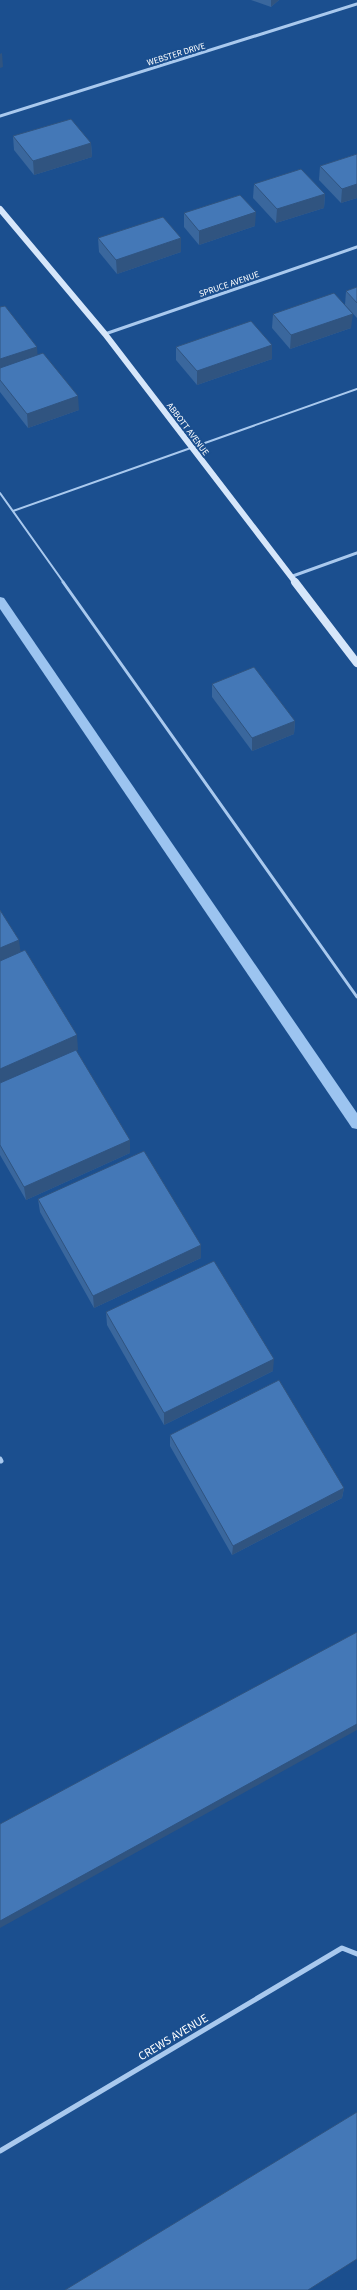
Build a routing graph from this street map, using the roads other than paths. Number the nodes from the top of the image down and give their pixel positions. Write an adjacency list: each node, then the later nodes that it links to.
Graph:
1 (357, 4): 2 (street, WEBSTER DRIVE)
2 (0, 116)
3 (0, 209): 5 (street, ABBOTT AVENUE)
4 (357, 247): 5 (street, SPRUCE AVENUE)
5 (105, 334): 7 (street, ABBOTT AVENUE)
6 (357, 389): 7 (lane)
7 (192, 448): 9 (lane); 11 (street, ABBOTT AVENUE)
8 (0, 493): 9 (lane)
9 (13, 511): 13 (lane)
10 (357, 553): 11 (street)
11 (290, 577): 12 (street, ABBOTT AVENUE)
12 (357, 663)
13 (357, 997)
14 (357, 1954): 15 (street, CREWS AVENUE)
15 (0, 2151)

